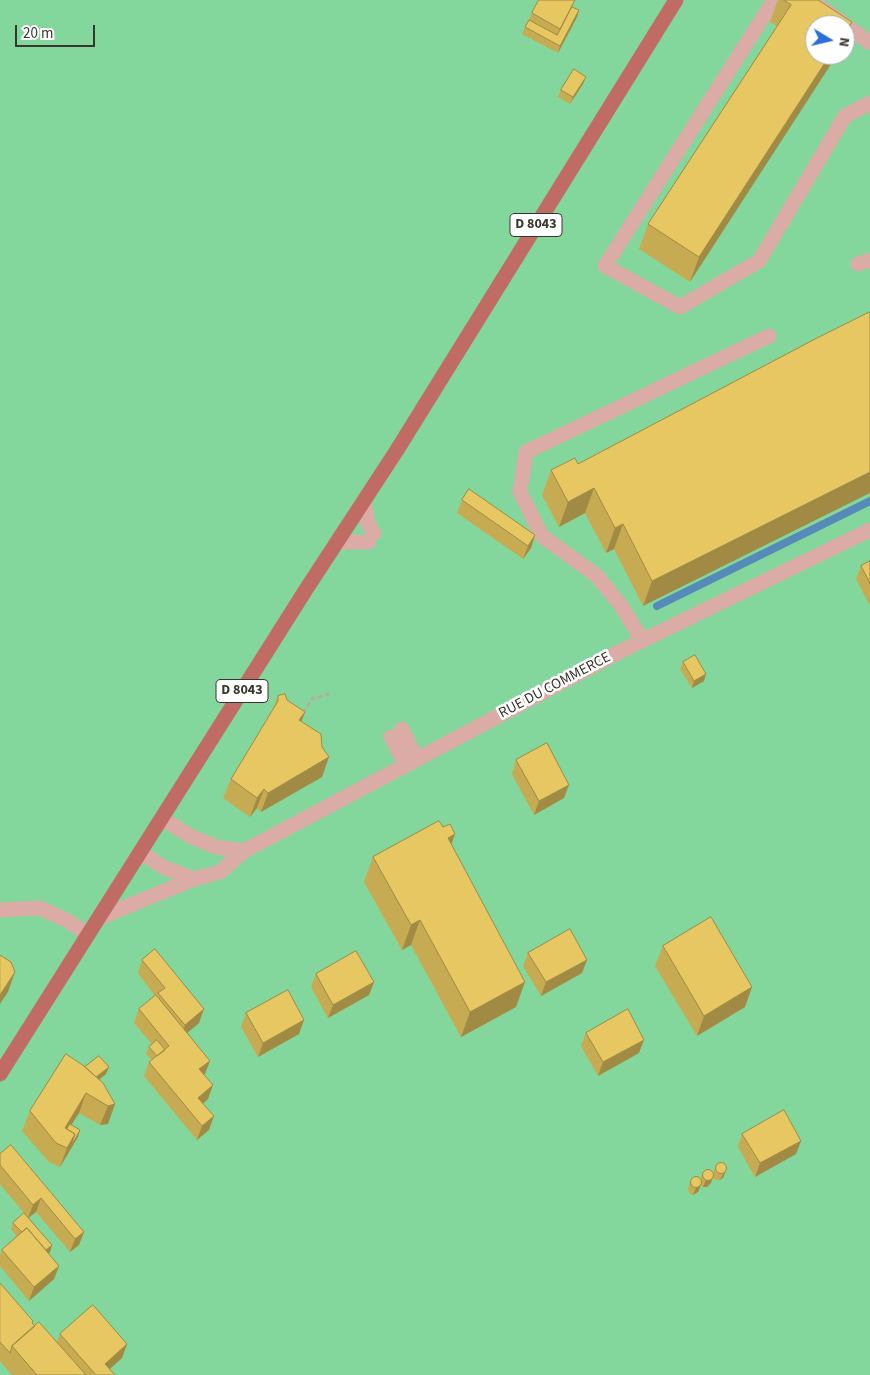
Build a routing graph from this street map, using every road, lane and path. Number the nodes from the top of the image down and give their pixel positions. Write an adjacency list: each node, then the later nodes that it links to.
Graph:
1 (676, 0): 7 (main road, D 8043)
2 (774, 0): 5 (street)
3 (811, 0): 4 (street)
4 (870, 43)
5 (870, 103)
6 (769, 336): 10 (street)
7 (364, 500): 9 (main road, D 8043); 9 (street)
8 (870, 530): 10 (street, RUE DU COMMERCE)
9 (337, 542): 15 (main road, D 8043)
10 (643, 641): 14 (street, RUE DU COMMERCE)
11 (329, 694): 12 (path)
12 (303, 714)
13 (397, 733): 14 (street)
14 (411, 762): 16 (street, RUE DU COMMERCE)
15 (162, 818): 16 (street); 17 (main road, D 8043)
16 (244, 851): 18 (street, RUE DU COMMERCE)
17 (140, 852): 18 (street); 20 (main road, D 8043)
18 (194, 879): 20 (street, RUE DU COMMERCE)
19 (0, 910): 21 (street)
20 (99, 918): 21 (main road, D 8043)
21 (88, 934): 22 (main road, D 8043)
22 (0, 1074)

